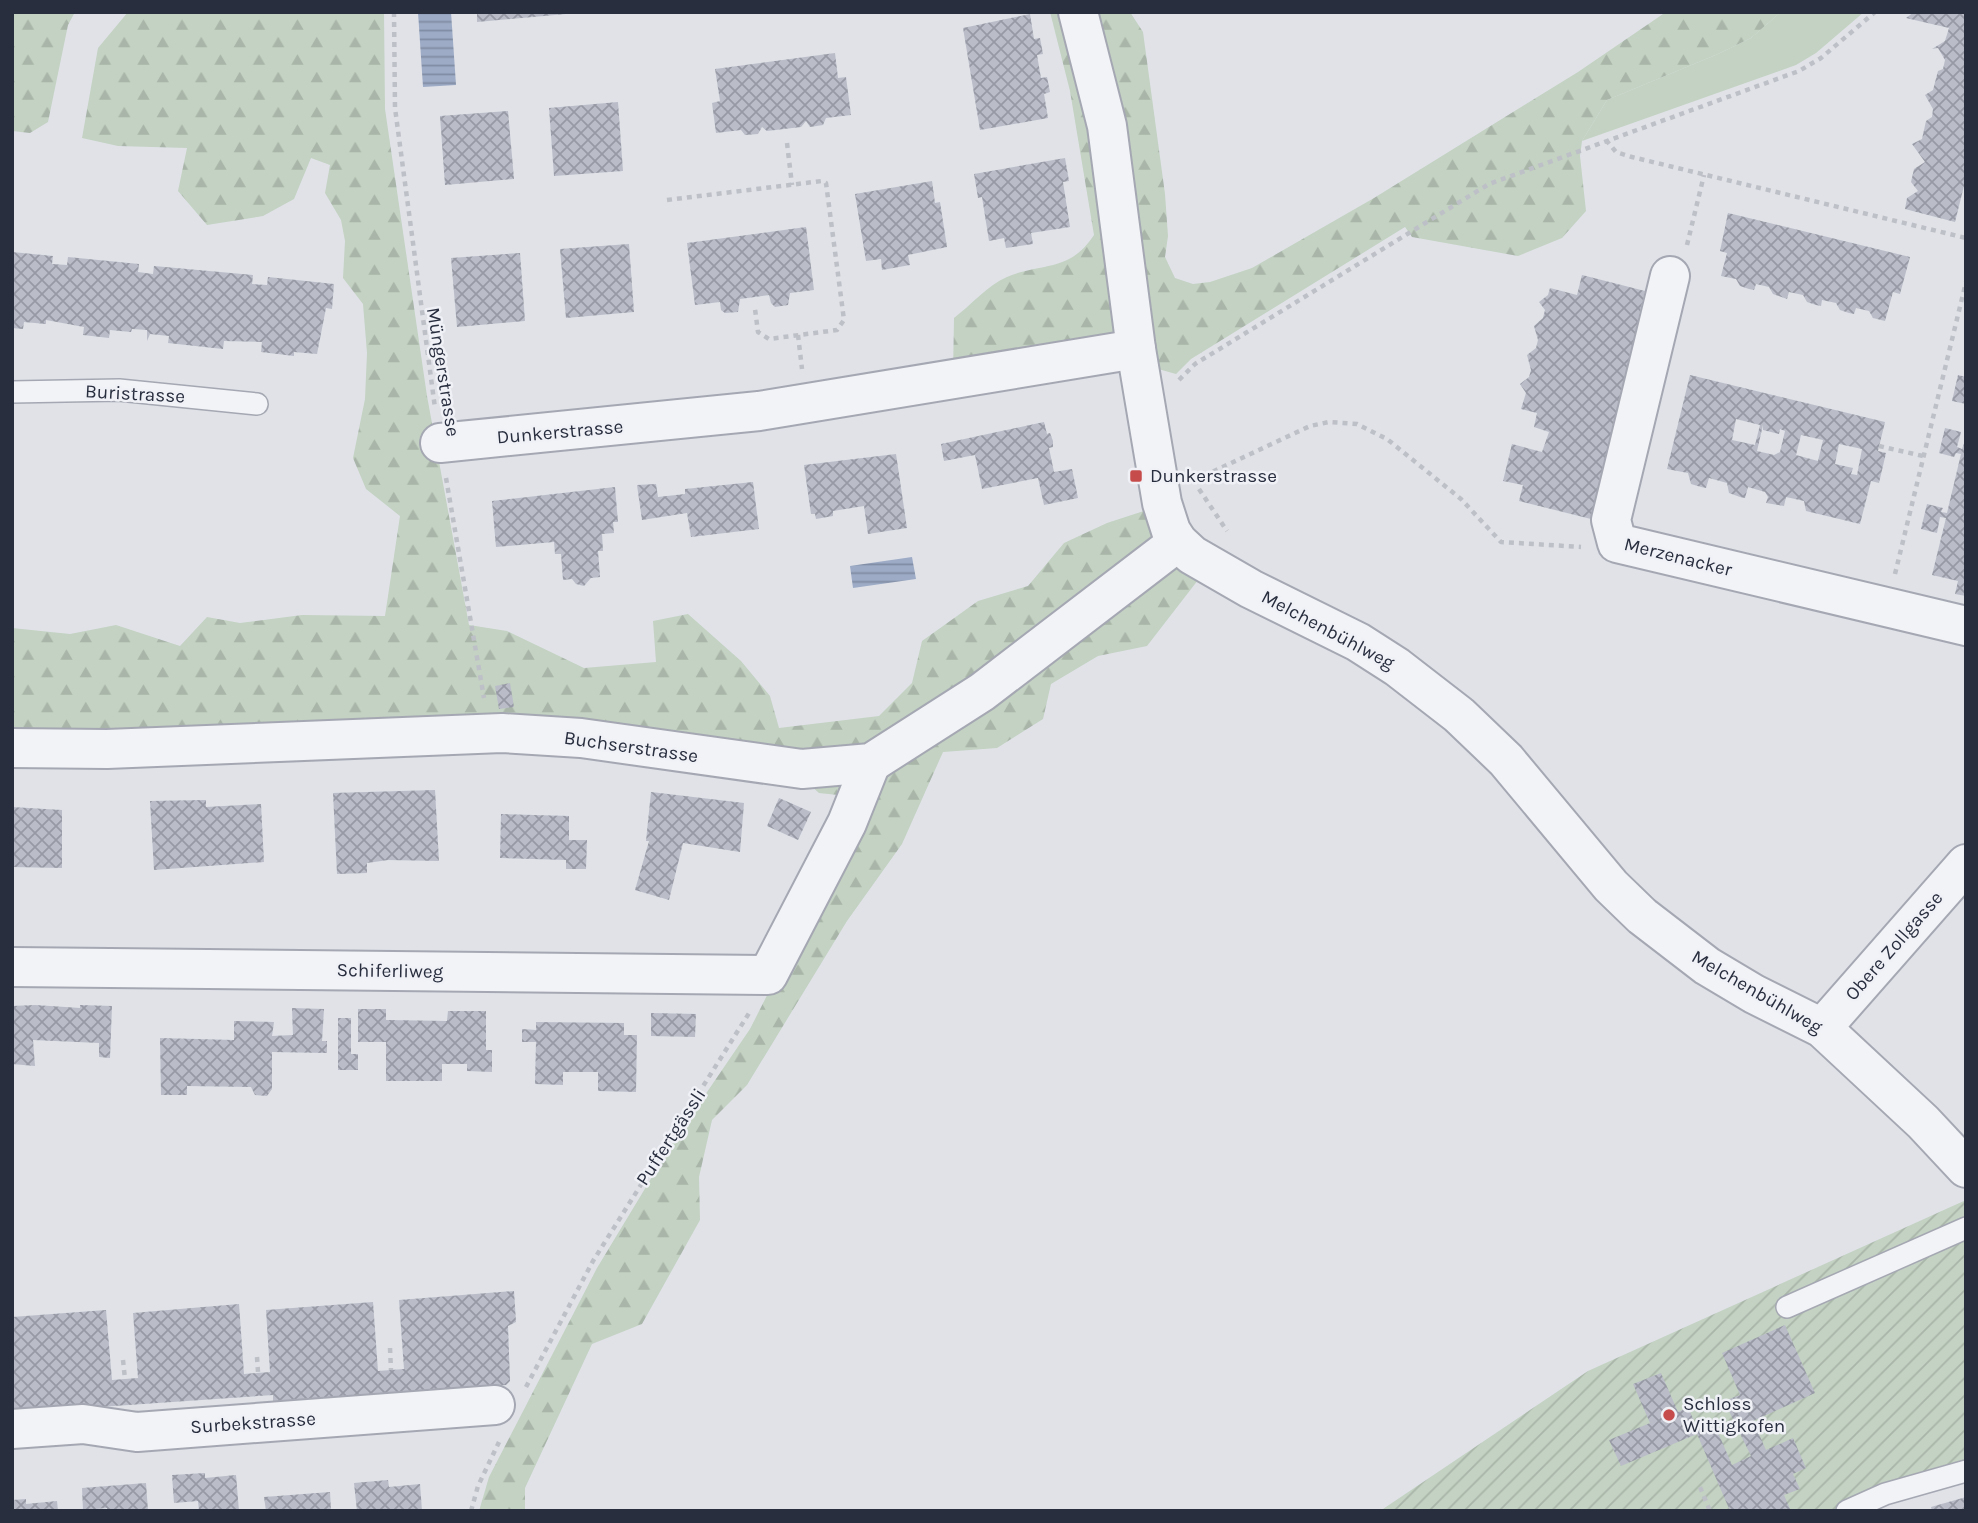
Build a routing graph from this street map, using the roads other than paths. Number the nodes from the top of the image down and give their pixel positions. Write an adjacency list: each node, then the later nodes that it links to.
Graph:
1 (1078, 12): 3 (street, Melchenbühlweg)
2 (1670, 276): 8 (street, Merzenacker)
3 (1136, 349): 6 (street, Dunkerstrasse); 7 (street, Melchenbühlweg)
4 (12, 392): 5 (lane, Buristrasse)
5 (257, 404)
6 (440, 443)
7 (1178, 542): 10 (street, Buchserstrasse); 13 (street, Melchenbühlweg)
8 (1966, 626)
9 (12, 748): 10 (street, Buchserstrasse)
10 (871, 763): 12 (street, Schiferliweg)
11 (1966, 864): 13 (street, Obere Zollgasse)
12 (12, 967)
13 (1822, 1028): 14 (street, Melchenbühlweg)
14 (1966, 1168)
15 (1966, 1228): 16 (lane)
16 (1787, 1307)
17 (508, 1409): 18 (street, Surbekstrasse)
18 (12, 1429)
19 (1966, 1471): 20 (lane)
20 (1847, 1511)

